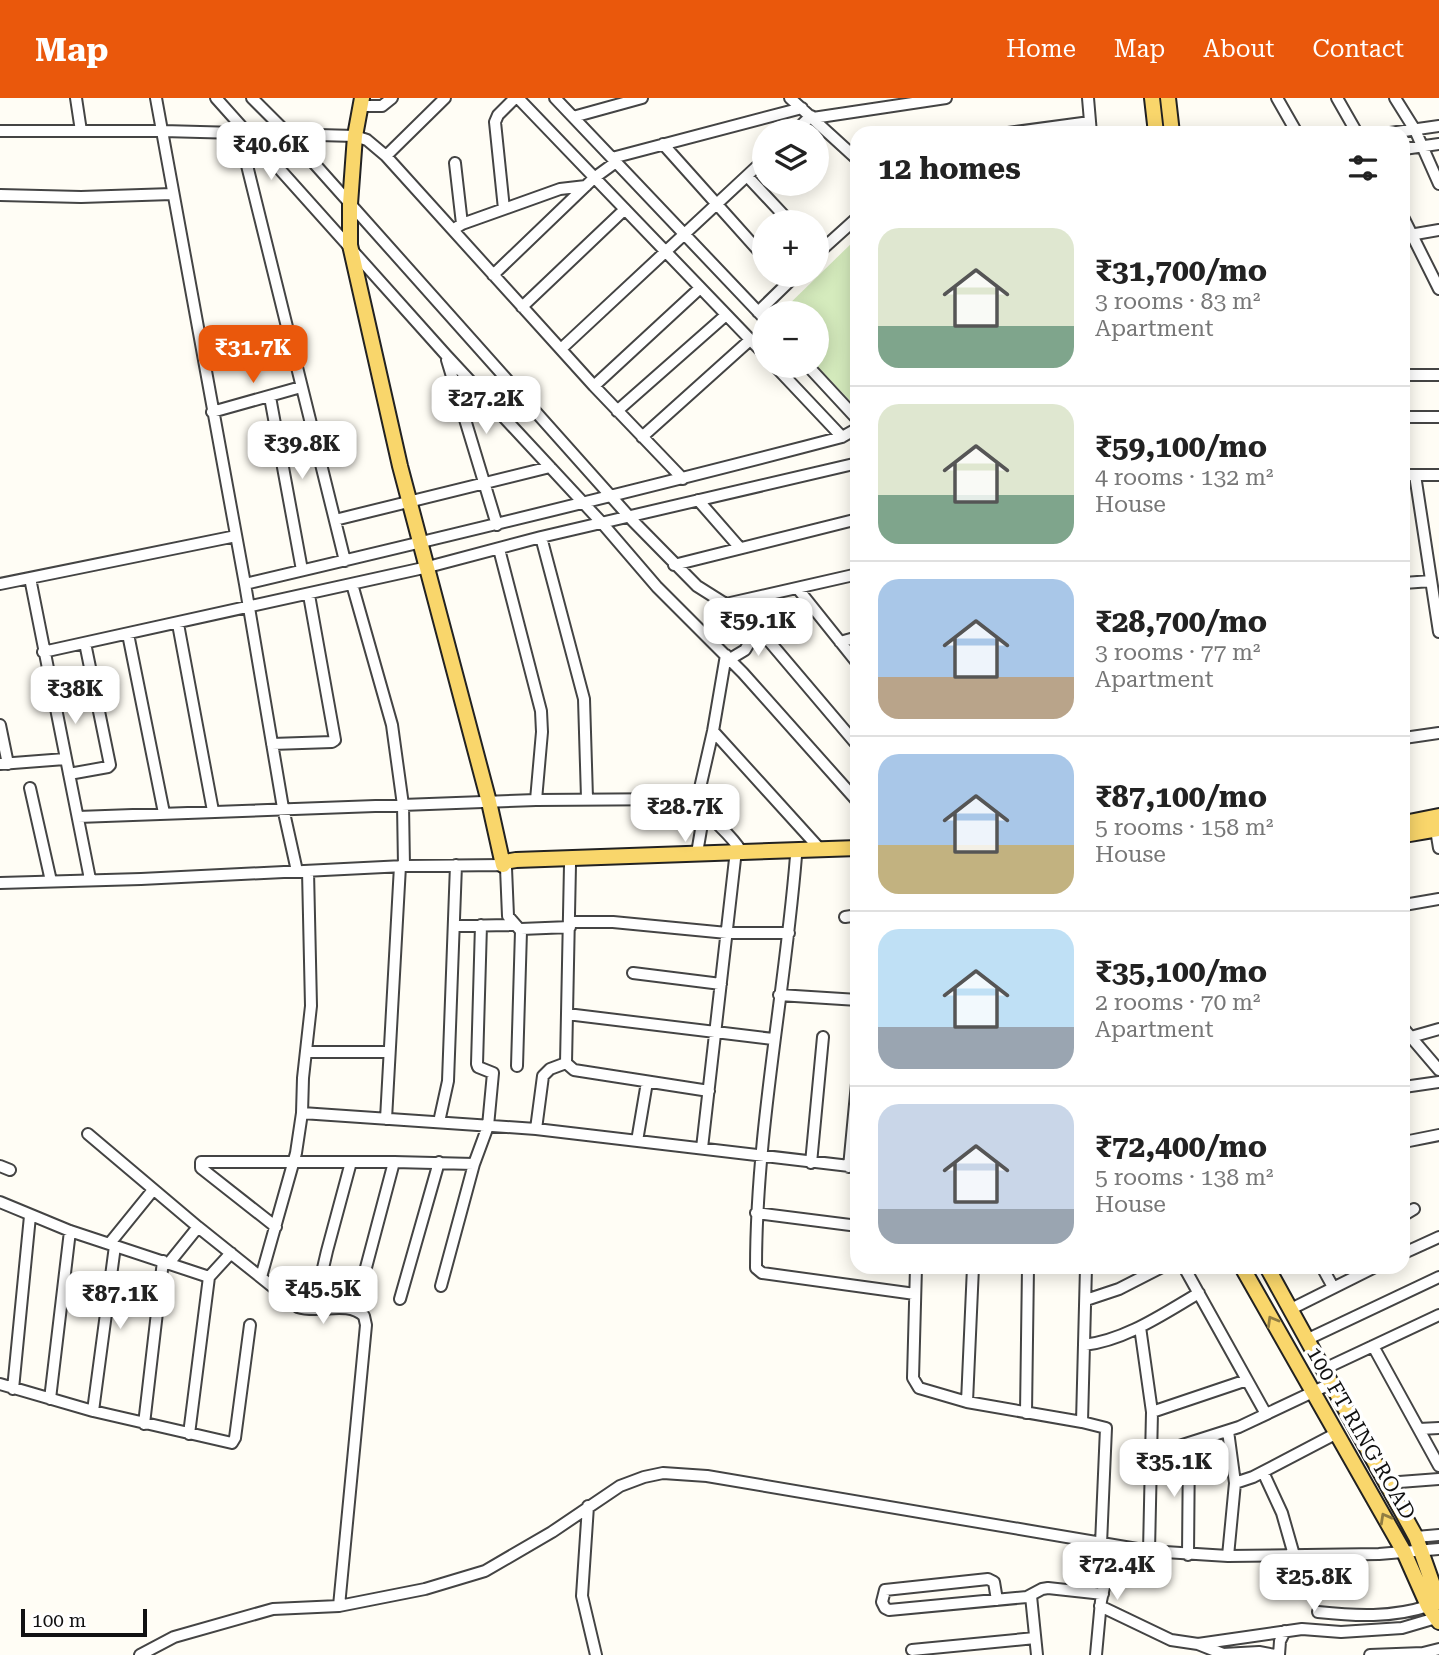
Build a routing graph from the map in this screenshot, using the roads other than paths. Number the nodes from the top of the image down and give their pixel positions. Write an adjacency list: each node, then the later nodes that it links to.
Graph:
1 (76, 98): 32 (street)
2 (156, 98): 33 (street)
3 (216, 98): 35 (street)
4 (252, 98): 36 (street)
5 (392, 98): 18 (street)
6 (445, 98): 43 (street)
7 (555, 98): 21 (street)
8 (642, 98): 21 (street)
9 (790, 98): 20 (street)
10 (946, 98): 19 (street)
11 (1087, 98): 24 (street)
12 (1152, 98): 25 (main road)
13 (1168, 98): 26 (main road)
14 (1277, 98): 27 (street)
15 (1337, 98): 28 (street)
16 (1395, 98): 30 (street)
17 (521, 99): 48 (street); 54 (street)
18 (362, 102): 37 (main road)
19 (882, 102): 22 (street)
20 (802, 108): 22 (street); 38 (street)
21 (573, 117): 44 (street)
22 (812, 117): 23 (street); 42 (street)
23 (810, 119)
24 (1091, 126)
25 (1155, 126)
26 (1171, 126)
27 (1293, 126)
28 (1353, 126)
29 (1439, 126): 30 (street)
30 (1415, 130): 34 (street); 40 (street)
31 (0, 131): 32 (street)
32 (81, 131): 33 (street)
33 (163, 131): 35 (street); 50 (street)
34 (1410, 131)
35 (243, 133): 36 (street); 65 (street); 81 (street)
36 (288, 134): 37 (street); 52 (street)
37 (355, 136): 43 (street); 52 (main road)
38 (663, 144): 44 (street); 53 (street)
39 (1439, 144): 40 (street)
40 (1422, 146): 41 (street); 49 (street)
41 (1410, 148)
42 (850, 151)
43 (386, 156): 58 (street)
44 (614, 160): 48 (street); 60 (street)
45 (455, 163): 58 (street)
46 (752, 171): 47 (street)
47 (747, 176): 53 (street); 56 (street)
48 (590, 182): 54 (street); 55 (street); 67 (street)
49 (1439, 184)
50 (172, 194): 51 (street); 85 (street)
51 (0, 195)
52 (350, 204): 65 (main road); 98 (street)
53 (715, 204): 60 (street); 64 (street)
54 (504, 209): 58 (street)
55 (624, 210): 66 (street); 71 (street)
56 (779, 210)
57 (850, 224): 63 (street)
58 (458, 227): 67 (street)
59 (1439, 230): 61 (street)
60 (685, 232): 66 (street); 70 (street)
61 (1410, 236)
62 (1410, 239): 69 (street)
63 (829, 243)
64 (752, 244)
65 (349, 245): 75 (street); 100 (main road)
66 (664, 252): 68 (street); 74 (street)
67 (494, 275): 71 (street)
68 (699, 289): 72 (street); 80 (street)
69 (1439, 289)
70 (752, 304)
71 (522, 307): 74 (street)
72 (726, 315): 73 (street); 83 (street)
73 (750, 340): 89 (street)
74 (561, 349): 80 (street)
75 (446, 355): 92 (street); 97 (street)
76 (1410, 375): 77 (street)
77 (1439, 375)
78 (786, 378): 90 (street)
79 (819, 378): 84 (street)
80 (594, 386): 83 (street)
81 (302, 387): 82 (street); 103 (street)
82 (270, 397): 85 (street); 115 (street)
83 (617, 411): 89 (street)
84 (850, 411)
85 (212, 412): 107 (street)
86 (1410, 416): 87 (street)
87 (1439, 417)
88 (850, 432): 90 (street)
89 (642, 437): 95 (street)
90 (842, 437): 95 (street)
91 (850, 465): 99 (street)
92 (550, 467): 97 (street); 101 (street)
93 (1410, 475): 94 (street)
94 (1439, 475)
95 (683, 479): 98 (street)
96 (1410, 480): 118 (street)
97 (484, 484): 100 (street); 106 (street)
98 (611, 497): 101 (street); 102 (street)
99 (698, 500): 102 (street); 110 (street)
100 (410, 501): 103 (street); 109 (main road)
101 (583, 504): 105 (street); 106 (street)
102 (629, 516): 105 (street); 113 (street)
103 (335, 520): 112 (street)
104 (850, 521): 110 (street)
105 (602, 523): 108 (street); 136 (street)
106 (497, 525): 109 (street)
107 (236, 536): 117 (street); 121 (street)
108 (541, 537): 111 (street); 149 (street)
109 (421, 544): 112 (street); 114 (main road)
110 (740, 548): 113 (street)
111 (499, 549): 114 (street); 150 (street)
112 (345, 561): 115 (street)
113 (674, 565): 125 (street)
114 (428, 567): 122 (street); 151 (main road)
115 (302, 570): 121 (street)
116 (850, 576): 123 (street)
117 (30, 578): 120 (street); 134 (street)
118 (1431, 581): 119 (street); 129 (street)
119 (1410, 583)
120 (0, 584)
121 (245, 584): 126 (street)
122 (352, 584): 124 (street); 152 (street)
123 (798, 589): 125 (street); 132 (street)
124 (309, 595): 126 (street); 142 (street)
125 (726, 604): 128 (street)
126 (249, 608): 127 (street); 142 (street)
127 (178, 624): 130 (street); 154 (street)
128 (758, 628): 136 (street); 140 (street)
129 (1439, 632)
130 (128, 634): 133 (street); 156 (street)
131 (850, 639): 132 (street)
132 (840, 642): 135 (street)
133 (85, 643): 134 (street); 145 (street)
134 (43, 652): 143 (street)
135 (850, 654)
136 (728, 657): 138 (street); 147 (street)
137 (0, 725): 144 (street)
138 (713, 731): 148 (street); 163 (street)
139 (1439, 733): 141 (street)
140 (850, 737)
141 (1410, 737)
142 (272, 744): 153 (street)
143 (65, 759): 144 (street); 145 (street)
144 (4, 764)
145 (69, 774): 157 (street)
146 (30, 788): 174 (street)
147 (850, 793)
148 (697, 794): 149 (street); 155 (street)
149 (587, 798): 150 (street)
150 (536, 800): 151 (street)
151 (489, 802): 152 (street); 171 (main road)
152 (403, 805): 153 (street); 170 (street)
153 (282, 808): 154 (street); 172 (street)
154 (213, 811): 156 (street)
155 (704, 812): 164 (street); 165 (street)
156 (164, 813): 157 (street)
157 (78, 817): 173 (street)
158 (1410, 823): 159 (main road)
159 (1438, 825): 160 (main road); 162 (street)
160 (1410, 833)
161 (850, 848): 163 (main road)
162 (1439, 848)
163 (820, 849): 165 (main road)
164 (697, 853): 165 (main road); 171 (main road)
165 (738, 855): 167 (main road); 169 (main road); 184 (street)
166 (850, 855): 167 (main road)
167 (796, 856): 185 (street)
168 (456, 865): 170 (street); 171 (street); 182 (street)
169 (570, 865): 171 (main road); 180 (street)
170 (402, 866): 172 (street); 198 (street)
171 (505, 867): 183 (street)
172 (303, 871): 173 (street); 197 (street)
173 (90, 880): 174 (street)
174 (51, 881): 175 (street)
175 (0, 883)
176 (1439, 899): 177 (street)
177 (1410, 904)
178 (850, 916): 179 (street)
179 (845, 917)
180 (570, 924): 183 (street); 184 (street); 190 (street)
181 (481, 925): 182 (street); 183 (street); 209 (street)
182 (455, 926): 208 (street)
183 (518, 927): 200 (street)
184 (727, 933): 185 (street); 187 (street)
185 (789, 933): 188 (street)
186 (633, 973): 187 (street)
187 (721, 984): 192 (street)
188 (779, 995): 189 (street); 196 (street)
189 (850, 999)
190 (567, 1014): 192 (street); 199 (street)
191 (1439, 1029): 193 (street)
192 (716, 1033): 196 (street); 205 (street)
193 (1410, 1033)
194 (823, 1037): 221 (street)
195 (1410, 1037): 201 (street)
196 (773, 1040): 216 (street)
197 (306, 1052): 198 (street); 206 (street)
198 (389, 1052): 207 (street)
199 (566, 1063): 202 (street); 210 (street)
200 (517, 1066)
201 (1439, 1070)
202 (647, 1082): 205 (street); 213 (street)
203 (1439, 1082): 204 (street)
204 (1410, 1086)
205 (709, 1091): 215 (street)
206 (302, 1113): 207 (street); 217 (street)
207 (386, 1119): 208 (street)
208 (439, 1122): 209 (street)
209 (488, 1126): 210 (street); 222 (street)
210 (536, 1129): 213 (street)
211 (88, 1135): 224 (street)
212 (1439, 1135): 214 (street)
213 (637, 1141): 215 (street)
214 (1410, 1141)
215 (702, 1148): 216 (street)
216 (761, 1156): 221 (street); 226 (street)
217 (293, 1162): 218 (street); 230 (street); 230 (street)
218 (351, 1162): 219 (street); 258 (street)
219 (394, 1162): 220 (street); 256 (street)
220 (439, 1162): 222 (street); 254 (street)
221 (811, 1163): 223 (street)
222 (474, 1164): 250 (street)
223 (850, 1167)
224 (153, 1189): 229 (street); 233 (street)
225 (0, 1202): 227 (street)
226 (755, 1213): 228 (street); 253 (street)
227 (30, 1216): 231 (street); 268 (street)
228 (850, 1225)
229 (198, 1227): 235 (street); 236 (street)
230 (276, 1227): 248 (street)
231 (70, 1231): 233 (street); 270 (street)
232 (1439, 1237): 234 (street)
233 (113, 1245): 236 (street); 272 (street)
234 (1410, 1250)
235 (232, 1254): 247 (street); 248 (street)
236 (166, 1262): 247 (street); 277 (street)
237 (916, 1274): 253 (street)
238 (973, 1274): 271 (street)
239 (1028, 1274): 274 (street)
240 (1086, 1274): 255 (street)
241 (1148, 1274): 255 (street)
242 (1188, 1274): 252 (street)
243 (1246, 1274): 269 (main road, 100 FT RING ROAD, one-way to 243)
244 (1270, 1274): 257 (main road, 100 FT RING ROAD)
245 (1326, 1274): 251 (street)
246 (1361, 1274): 251 (street)
247 (209, 1277): 282 (street)
248 (261, 1277): 258 (street)
249 (1439, 1277): 262 (street)
250 (441, 1286)
251 (1333, 1287): 257 (street)
252 (1199, 1293): 261 (street); 266 (street)
253 (915, 1294): 271 (street)
254 (400, 1300)
255 (1086, 1300): 263 (street)
256 (355, 1309): 258 (street); 304 (street)
257 (1291, 1309): 262 (main road, 100 FT RING ROAD)
258 (328, 1310)
259 (1439, 1315): 264 (street)
260 (250, 1325): 282 (street)
261 (1140, 1327): 263 (street); 273 (street)
262 (1308, 1339): 265 (main road, 100 FT RING ROAD)
263 (1084, 1345): 276 (street)
264 (1373, 1346): 265 (street); 279 (street)
265 (1328, 1376): 269 (street); 289 (main road, 100 FT RING ROAD)
266 (1247, 1380): 273 (street); 275 (street)
267 (0, 1384): 268 (street)
268 (13, 1389): 270 (street)
269 (1313, 1391): 275 (street); 281 (main road, 100 FT RING ROAD)
270 (50, 1399): 272 (street)
271 (967, 1402): 274 (street)
272 (93, 1411): 277 (street)
273 (1152, 1412): 284 (street)
274 (1026, 1413): 276 (street)
275 (1266, 1414): 280 (street)
276 (1082, 1422): 292 (street)
277 (144, 1424): 282 (street)
278 (1439, 1428): 279 (street)
279 (1419, 1429): 285 (street)
280 (1228, 1431): 283 (street); 288 (street)
281 (1337, 1433): 286 (street); 297 (main road, 100 FT RING ROAD, one-way to 281)
282 (189, 1434)
283 (1189, 1443): 284 (street); 298 (street)
284 (1151, 1455): 296 (street)
285 (1439, 1466)
286 (1263, 1472): 288 (street); 299 (street)
287 (1439, 1479): 289 (street)
288 (1235, 1483): 300 (street)
289 (1386, 1483): 293 (main road, 100 FT RING ROAD)
290 (588, 1506): 292 (street); 304 (street); 314 (street)
291 (1439, 1535): 293 (street)
292 (1101, 1544): 294 (street)
293 (1418, 1544): 295 (street); 297 (street); 307 (main road, 100 FT RING ROAD)
294 (1113, 1546): 296 (street); 301 (street)
295 (1439, 1549)
296 (1149, 1551): 298 (street)
297 (1404, 1552): 299 (street); 307 (main road, 100 FT RING ROAD)
298 (1188, 1555): 300 (street)
299 (1294, 1555): 300 (street)
300 (1228, 1556)
301 (1103, 1594): 302 (street); 305 (street)
302 (1031, 1596): 303 (street); 309 (street)
303 (997, 1600): 303 (street)
304 (339, 1606): 313 (street)
305 (1100, 1606): 310 (street); 316 (street)
306 (1318, 1612): 307 (street)
307 (1436, 1612): 308 (street)
308 (1285, 1631): 310 (street); 317 (street)
309 (1035, 1638): 312 (street); 315 (street)
310 (1199, 1644): 317 (street)
311 (1439, 1649): 318 (street)
312 (912, 1650)
313 (140, 1655)
314 (596, 1655)
315 (1037, 1655)
316 (1096, 1655)
317 (1277, 1655)
318 (1370, 1655)

